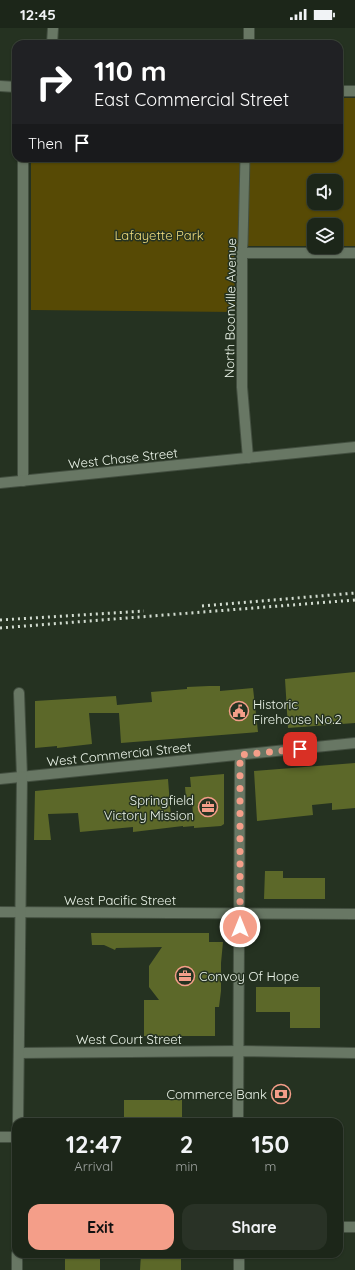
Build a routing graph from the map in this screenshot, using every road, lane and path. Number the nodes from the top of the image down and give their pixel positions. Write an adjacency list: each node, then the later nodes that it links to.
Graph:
1 (52, 28): 3 (street)
2 (249, 28): 4 (street)
3 (52, 40)
4 (249, 40)
5 (0, 86): 6 (street)
6 (12, 87)
7 (343, 91): 8 (street)
8 (355, 91)
9 (23, 162): 15 (street)
10 (245, 162): 11 (street, North Boonville Avenue)
11 (242, 253): 12 (street); 14 (street, North Boonville Avenue)
12 (355, 253)
13 (355, 447): 14 (street, West Chase Street)
14 (248, 458): 15 (street, West Chase Street)
15 (23, 481): 16 (street, West Chase Street)
16 (0, 483)
17 (19, 694): 20 (street)
18 (355, 743): 19 (street, West Commercial Street)
19 (240, 755): 20 (street, West Commercial Street); 24 (street)
20 (22, 777): 21 (street, West Commercial Street); 23 (street)
21 (0, 779)
22 (0, 912): 23 (street, West Pacific Street)
23 (20, 912): 24 (street, West Pacific Street); 27 (street)
24 (240, 914): 25 (street, West Pacific Street); 26 (street)
25 (355, 914)
26 (239, 1051): 27 (street, West Court Street); 28 (street, West Court Street); 30 (street)
27 (18, 1053): 29 (street)
28 (355, 1053)
29 (18, 1118)
30 (238, 1118)
31 (0, 1137): 32 (street)
32 (12, 1137)
33 (343, 1227): 34 (street)
34 (355, 1227)
35 (17, 1258): 37 (street)
36 (239, 1258): 38 (street)
37 (17, 1270)
38 (239, 1270)

